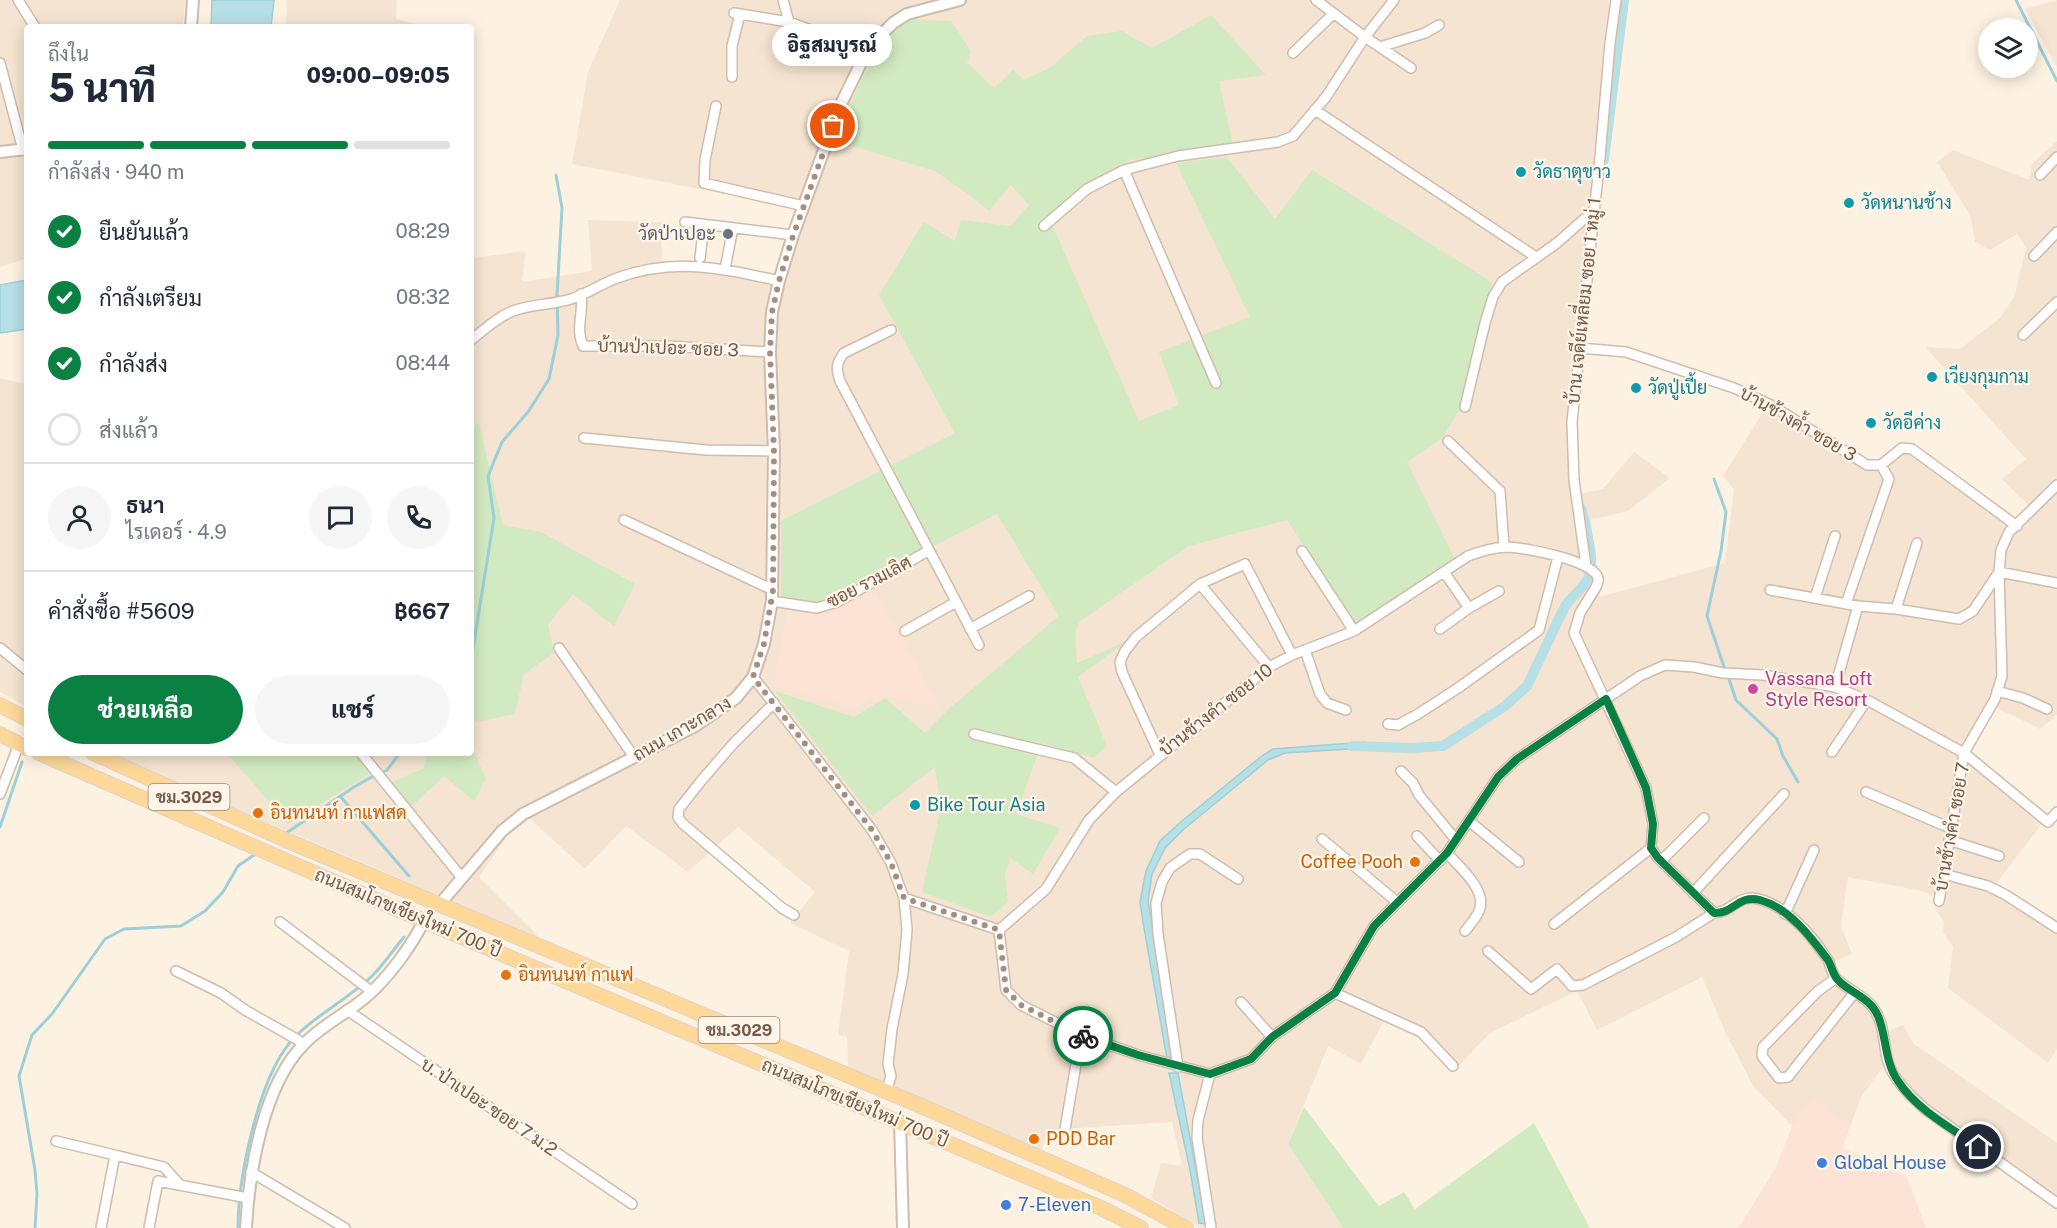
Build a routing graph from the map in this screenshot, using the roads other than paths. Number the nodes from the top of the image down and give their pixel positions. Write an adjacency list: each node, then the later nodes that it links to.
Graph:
1 (18, 0): 12 (street)
2 (193, 0): 13 (street)
3 (783, 0): 11 (street)
4 (960, 0): 8 (street, ถนน เกาะกลาง)
5 (1316, 0): 10 (street)
6 (1394, 0): 15 (street)
7 (1616, 0): 31 (street, บ้าน เจดีย์เหลี่ยม ซอย 1 หมู่ 1)
8 (944, 2): 9 (street, ถนน เกาะกลาง)
9 (925, 5): 18 (street, ถนน เกาะกลาง)
10 (1333, 14): 15 (street); 17 (street)
11 (789, 22): 18 (street); 21 (street)
12 (33, 24)
13 (191, 24)
14 (1439, 25): 16 (street)
15 (1365, 37): 16 (street); 23 (street)
16 (1380, 47): 20 (street)
17 (1293, 53)
18 (863, 59): 30 (street, ถนน เกาะกลาง)
19 (0, 63): 24 (street)
20 (1411, 68)
21 (732, 77)
22 (716, 106): 30 (street)
23 (1315, 110): 28 (street); 39 (street)
24 (24, 147)
25 (24, 150): 26 (street)
26 (0, 152)
27 (2057, 157): 29 (street)
28 (1124, 170): 34 (street); 50 (street)
29 (2040, 175)
30 (804, 206): 37 (street, ถนน เกาะกลาง)
31 (1593, 211): 39 (street); 48 (street, บ้าน เจดีย์เหลี่ยม ซอย 1 หมู่ 1)
32 (685, 222): 33 (street)
33 (704, 224): 35 (street); 40 (street)
34 (1044, 226)
35 (733, 228): 37 (street); 41 (street)
36 (2057, 232): 38 (street)
37 (793, 236): 42 (street, ถนน เกาะกลาง)
38 (2034, 256)
39 (1536, 257): 51 (street)
40 (700, 258)
41 (725, 270): 42 (street); 43 (street)
42 (779, 281): 49 (street, ถนน เกาะกลาง)
43 (581, 294): 47 (street); 49 (street, บ้านป่าเปอะ ซอย 3)
44 (2057, 302): 46 (street)
45 (891, 330): 62 (street)
46 (2023, 335)
47 (474, 338)
48 (1583, 348): 55 (street, บ้านช้างค้ำ ซอย 3); 65 (street, บ้าน เจดีย์เหลี่ยม ซอย 1 หมู่ 1)
49 (770, 352): 54 (street, ถนน เกาะกลาง)
50 (1216, 383)
51 (1465, 407)
52 (584, 438): 54 (street)
53 (1448, 441): 61 (street)
54 (774, 452): 72 (street, ถนน เกาะกลาง)
55 (1881, 465): 58 (street, บ้านช้างค้ำ ซอย 3); 76 (street)
56 (2057, 485): 58 (street)
57 (624, 520): 72 (street, ซอย รวมเลิศ)
58 (2017, 526): 67 (street)
59 (1835, 536): 74 (street)
60 (1917, 543): 79 (street)
61 (1504, 547): 64 (street, บ้านช้างคำ ซอย 10); 66 (street, บ้านช้างคำ ซอย 10)
62 (928, 551): 72 (street, ซอย รวมเลิศ); 75 (street)
63 (1302, 551): 83 (street)
64 (1558, 557): 65 (street, บ้านช้างคำ ซอย 10); 101 (street)
65 (1590, 569): 94 (street, บ้าน เจดีย์เหลี่ยม ซอย 1 หมู่ 1)
66 (1444, 572): 78 (street); 83 (street, บ้านช้างคำ ซอย 10)
67 (1999, 572): 68 (street); 79 (street); 93 (street, บ้านช้างคำ ซอย 7)
68 (2057, 583)
69 (1200, 584): 88 (street); 89 (street); 107 (street)
70 (1770, 590): 74 (street)
71 (1499, 591): 78 (street)
72 (772, 595): 91 (street, ถนน เกาะกลาง)
73 (1029, 596): 80 (street)
74 (1815, 598): 76 (street)
75 (956, 602): 80 (street); 82 (street)
76 (1846, 604): 77 (street)
77 (1858, 606): 79 (street); 92 (street)
78 (1469, 608): 81 (street)
79 (1896, 609)
80 (970, 629): 84 (street)
81 (1440, 629)
82 (905, 631)
83 (1354, 631): 87 (street, บ้านช้างคำ ซอย 10)
84 (979, 645)
85 (0, 648): 90 (street)
86 (559, 648): 111 (street)
87 (1305, 650): 88 (street, บ้านช้างคำ ซอย 10); 99 (street)
88 (1292, 655): 89 (street, บ้านช้างคำ ซอย 10)
89 (1269, 667): 107 (street, บ้านช้างคำ ซอย 10)
90 (24, 668)
91 (753, 677): 96 (street); 111 (street, ถนน เกาะกลาง)
92 (1835, 687): 94 (street); 95 (street)
93 (1997, 691): 98 (street); 106 (street, บ้านช้างคำ ซอย 7)
94 (1606, 699): 119 (street); 125 (street)
95 (1867, 700): 105 (street); 106 (street)
96 (774, 703): 136 (street); 142 (street)
97 (0, 705): 100 (main road)
98 (2047, 709)
99 (1346, 710)
100 (24, 717)
101 (1388, 724)
102 (0, 734): 104 (main road)
103 (974, 734): 113 (street)
104 (23, 746): 115 (street)
105 (1832, 752)
106 (1964, 753): 117 (street); 120 (street, บ้านช้างคำ ซอย 7)
107 (1160, 755): 113 (street, บ้านช้างคำ ซอย 10)
108 (46, 756): 143 (main road, ถนนสมโภชเชียงใหม่ 700 ปี / ชม.3029)
109 (100, 756): 139 (main road, ถนนสมโภชเชียงใหม่ 700 ปี / ชม.3029)
110 (363, 756): 133 (street)
111 (634, 757): 133 (street, ถนน เกาะกลาง)
112 (1401, 771): 123 (street)
113 (1116, 792): 147 (street, บ้านช้างคำ ซอย 10)
114 (1866, 792): 120 (street)
115 (0, 794)
116 (1784, 794): 135 (street)
117 (2057, 812)
118 (1704, 818): 130 (street)
119 (1469, 821): 123 (street); 131 (street)
120 (1950, 828): 124 (street, บ้านช้างคำ ซอย 7)
121 (1417, 836): 129 (street)
122 (1322, 839): 138 (street)
123 (1456, 840): 127 (street)
124 (1949, 840): 128 (street); 132 (street, บ้านช้างคำ ซอย 7)
125 (1651, 848): 130 (street); 145 (street)
126 (1814, 850): 141 (street)
127 (1447, 853): 129 (street); 148 (street)
128 (1999, 856)
129 (1440, 861): 138 (street)
130 (1661, 861): 135 (street)
131 (1519, 862)
132 (1944, 874): 137 (street, บ้านช้างคำ ซอย 7); 146 (street)
133 (462, 878): 139 (street, ถนน เกาะกลาง)
134 (1238, 879): 161 (street)
135 (1693, 893): 140 (street)
136 (904, 898): 147 (street); 163 (street)
137 (1939, 901)
138 (1397, 902): 154 (street)
139 (439, 905): 163 (main road, ถนนสมโภชเชียงใหม่ 700 ปี / ชม.3029)
140 (1714, 913): 141 (street); 149 (street)
141 (1785, 914): 151 (street)
142 (794, 915)
143 (424, 921): 152 (street); 164 (main road, ถนนสมโภชเชียงใหม่ 700 ปี / ชม.3029)
144 (280, 922): 152 (street)
145 (1554, 924)
146 (2057, 928)
147 (999, 930): 157 (street)
148 (1465, 931)
149 (1488, 951)
150 (176, 971): 159 (street)
151 (1836, 978): 153 (street); 153 (street)
152 (371, 991): 156 (street)
153 (1855, 992): 171 (street)
154 (1335, 993): 158 (street); 160 (street)
155 (1241, 1002): 158 (street)
156 (347, 1010): 159 (street); 172 (street, บ. ป่าเปอะ ซอย 7 ม.2)
157 (1081, 1035): 161 (street); 165 (street)
158 (1272, 1037): 162 (street)
159 (298, 1041): 168 (street)
160 (1453, 1066)
161 (1178, 1067): 162 (street)
162 (1210, 1074): 180 (street)
163 (886, 1092): 179 (main road, ถนนสมโภชเชียงใหม่ 700 ปี / ชม.3029)
164 (900, 1121): 177 (street); 178 (main road, ถนนสมโภชเชียงใหม่ 700 ปี / ชม.3029)
165 (1065, 1129)
166 (56, 1141): 167 (street)
167 (115, 1155): 169 (street); 173 (street)
168 (251, 1172): 170 (street); 176 (street)
169 (180, 1185): 170 (street); 174 (street)
170 (243, 1197): 175 (street)
171 (2057, 1203)
172 (632, 1204)
173 (101, 1228)
174 (149, 1228)
175 (246, 1228)
176 (345, 1228)
177 (903, 1228)
178 (1141, 1228)
179 (1186, 1228)
180 (1211, 1228)

